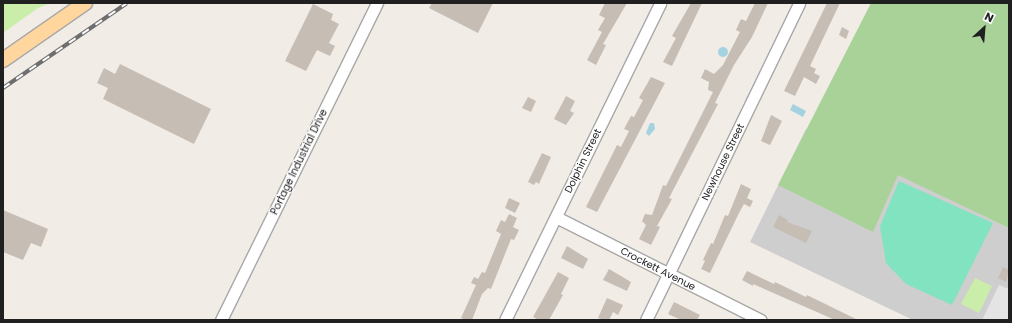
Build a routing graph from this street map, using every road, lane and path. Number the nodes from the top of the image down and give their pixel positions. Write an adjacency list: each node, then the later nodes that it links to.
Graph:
1 (85, 3): 5 (main road)
2 (377, 3): 8 (street, Portage Industrial Drive)
3 (660, 3): 6 (street, Dolphin Street)
4 (799, 3): 7 (street, Newhouse Street)
5 (3, 60)
6 (556, 217): 7 (street, Crockett Avenue); 9 (street, Dolphin Street)
7 (669, 274): 10 (street, Newhouse Street); 11 (street, Crockett Avenue)
8 (221, 320)
9 (505, 320)
10 (646, 320)
11 (761, 320)

